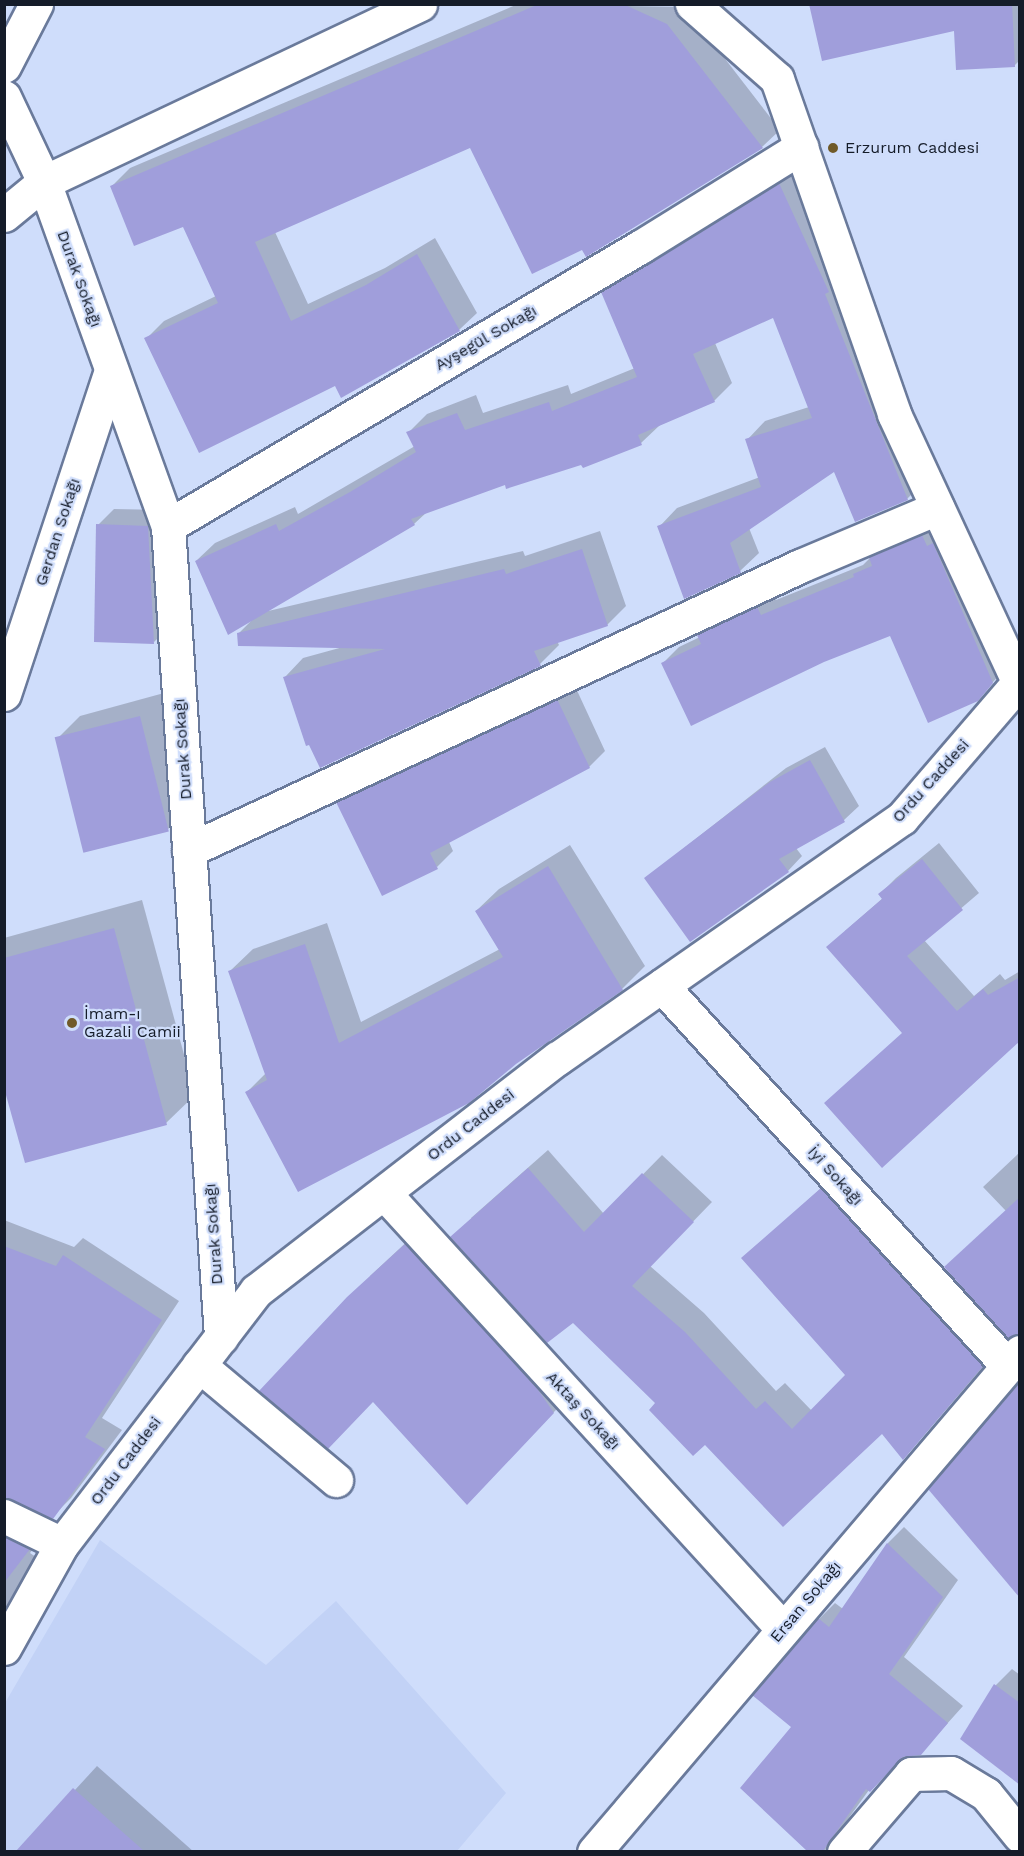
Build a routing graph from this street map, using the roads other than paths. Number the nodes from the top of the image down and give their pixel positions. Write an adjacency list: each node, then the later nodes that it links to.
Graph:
1 (36, 4): 5 (street)
2 (420, 4): 8 (street)
3 (692, 4): 4 (street)
4 (727, 18): 7 (street)
5 (4, 66)
6 (4, 97): 8 (street, Durak Sokağı)
7 (801, 147): 11 (street); 12 (street, Ayşegül Sokağı)
8 (44, 182): 9 (street); 10 (street, Durak Sokağı)
9 (4, 215)
10 (111, 370): 12 (street, Durak Sokağı); 14 (street, Gerdan Sokağı)
11 (937, 508): 13 (street); 15 (street)
12 (168, 526): 15 (street, Durak Sokağı)
13 (1019, 683): 16 (street, Ordu Caddesi)
14 (4, 694)
15 (189, 850): 18 (street, Durak Sokağı)
16 (662, 986): 17 (street, Ordu Caddesi); 19 (street, İyi Sokağı)
17 (384, 1193): 18 (street, Ordu Caddesi); 24 (street, Aktaş Sokağı)
18 (221, 1337): 20 (street, Ordu Caddesi)
19 (1014, 1359): 24 (street, Ersan Sokağı)
20 (199, 1365): 21 (street); 23 (street, Ordu Caddesi)
21 (336, 1480)
22 (4, 1516): 23 (street)
23 (62, 1544): 25 (street, Ordu Caddesi)
24 (783, 1629): 27 (street, Ersan Sokağı)
25 (4, 1648)
26 (1020, 1836): 28 (street)
27 (594, 1851)
28 (844, 1851)

